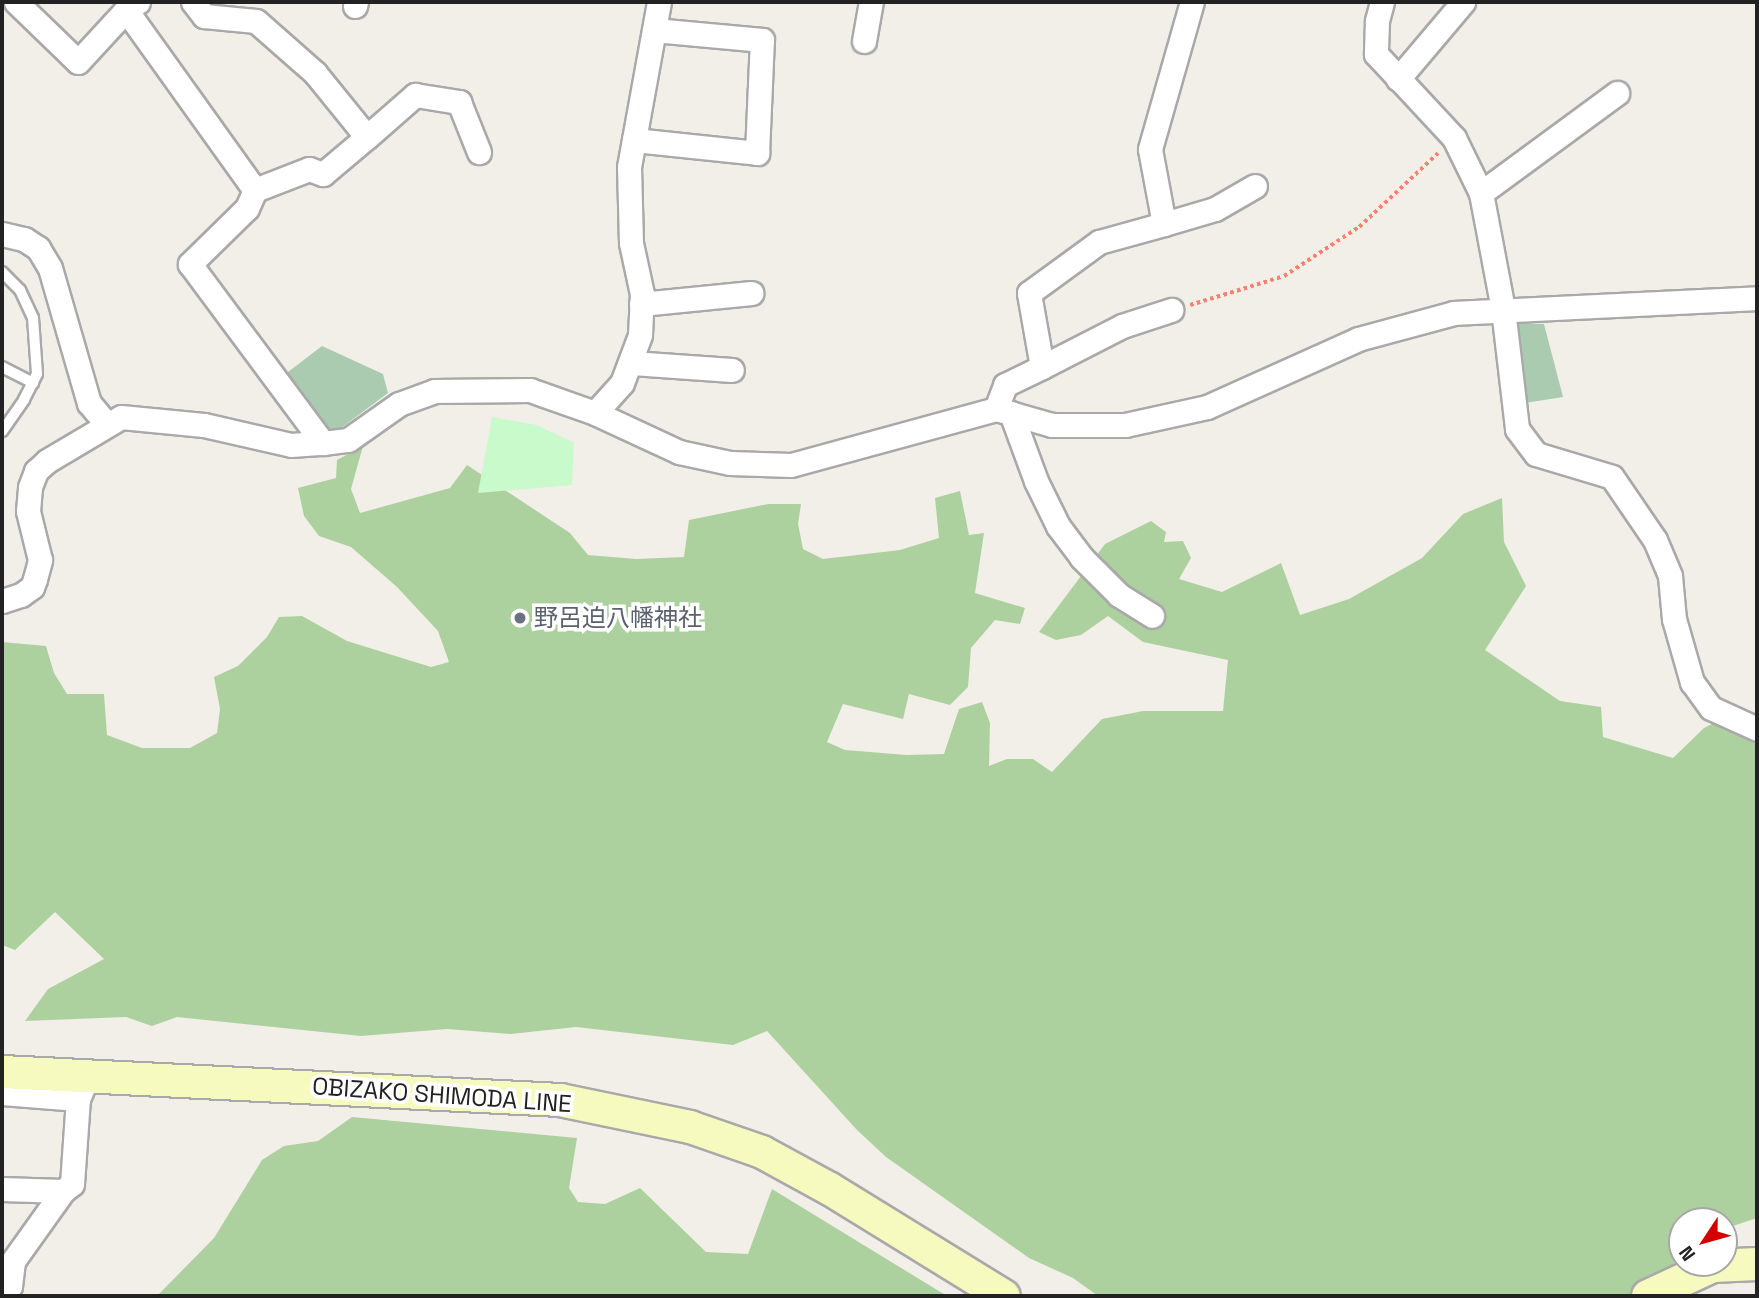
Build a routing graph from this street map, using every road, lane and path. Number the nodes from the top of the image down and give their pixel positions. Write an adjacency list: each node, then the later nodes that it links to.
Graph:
1 (16, 2): 8 (street)
2 (193, 2): 13 (street)
3 (659, 2): 9 (street)
4 (871, 2): 10 (street)
5 (1192, 2): 20 (street)
6 (1382, 2): 11 (street)
7 (1464, 2): 11 (street)
8 (132, 6): 18 (street)
9 (654, 30): 15 (street); 15 (street)
10 (864, 41)
11 (1398, 79): 14 (street)
12 (1617, 93): 19 (street)
13 (367, 137): 16 (street); 18 (street)
14 (1454, 138): 19 (street); 26 (path)
15 (634, 140): 25 (street)
16 (479, 152)
17 (1255, 186): 20 (street)
18 (255, 190): 37 (street)
19 (1481, 193): 27 (street)
20 (1164, 224): 29 (street)
21 (2, 234): 35 (street)
22 (2, 272): 32 (lane)
23 (751, 293): 25 (street)
24 (1757, 298): 27 (street)
25 (641, 304): 28 (street)
26 (1171, 310): 29 (street)
27 (1503, 310): 33 (street); 40 (street)
28 (632, 363): 31 (street); 34 (street)
29 (1042, 366): 33 (street)
30 (2, 367): 32 (lane)
31 (732, 370)
32 (33, 383): 36 (lane)
33 (1003, 411): 34 (street); 39 (street)
34 (595, 413): 37 (street)
35 (106, 423): 37 (street); 38 (street)
36 (2, 431)
37 (323, 443)
38 (2, 601)
39 (1152, 616)
40 (1757, 729)
41 (2, 1072): 42 (main road, OBIZAKO SHIMODA LINE)
42 (82, 1088): 43 (street); 45 (street); 48 (main road, OBIZAKO SHIMODA LINE)
43 (2, 1093)
44 (2, 1189): 45 (street)
45 (64, 1191): 47 (street)
46 (1757, 1264): 49 (main road)
47 (2, 1286)
48 (1004, 1296)
49 (1648, 1296)

